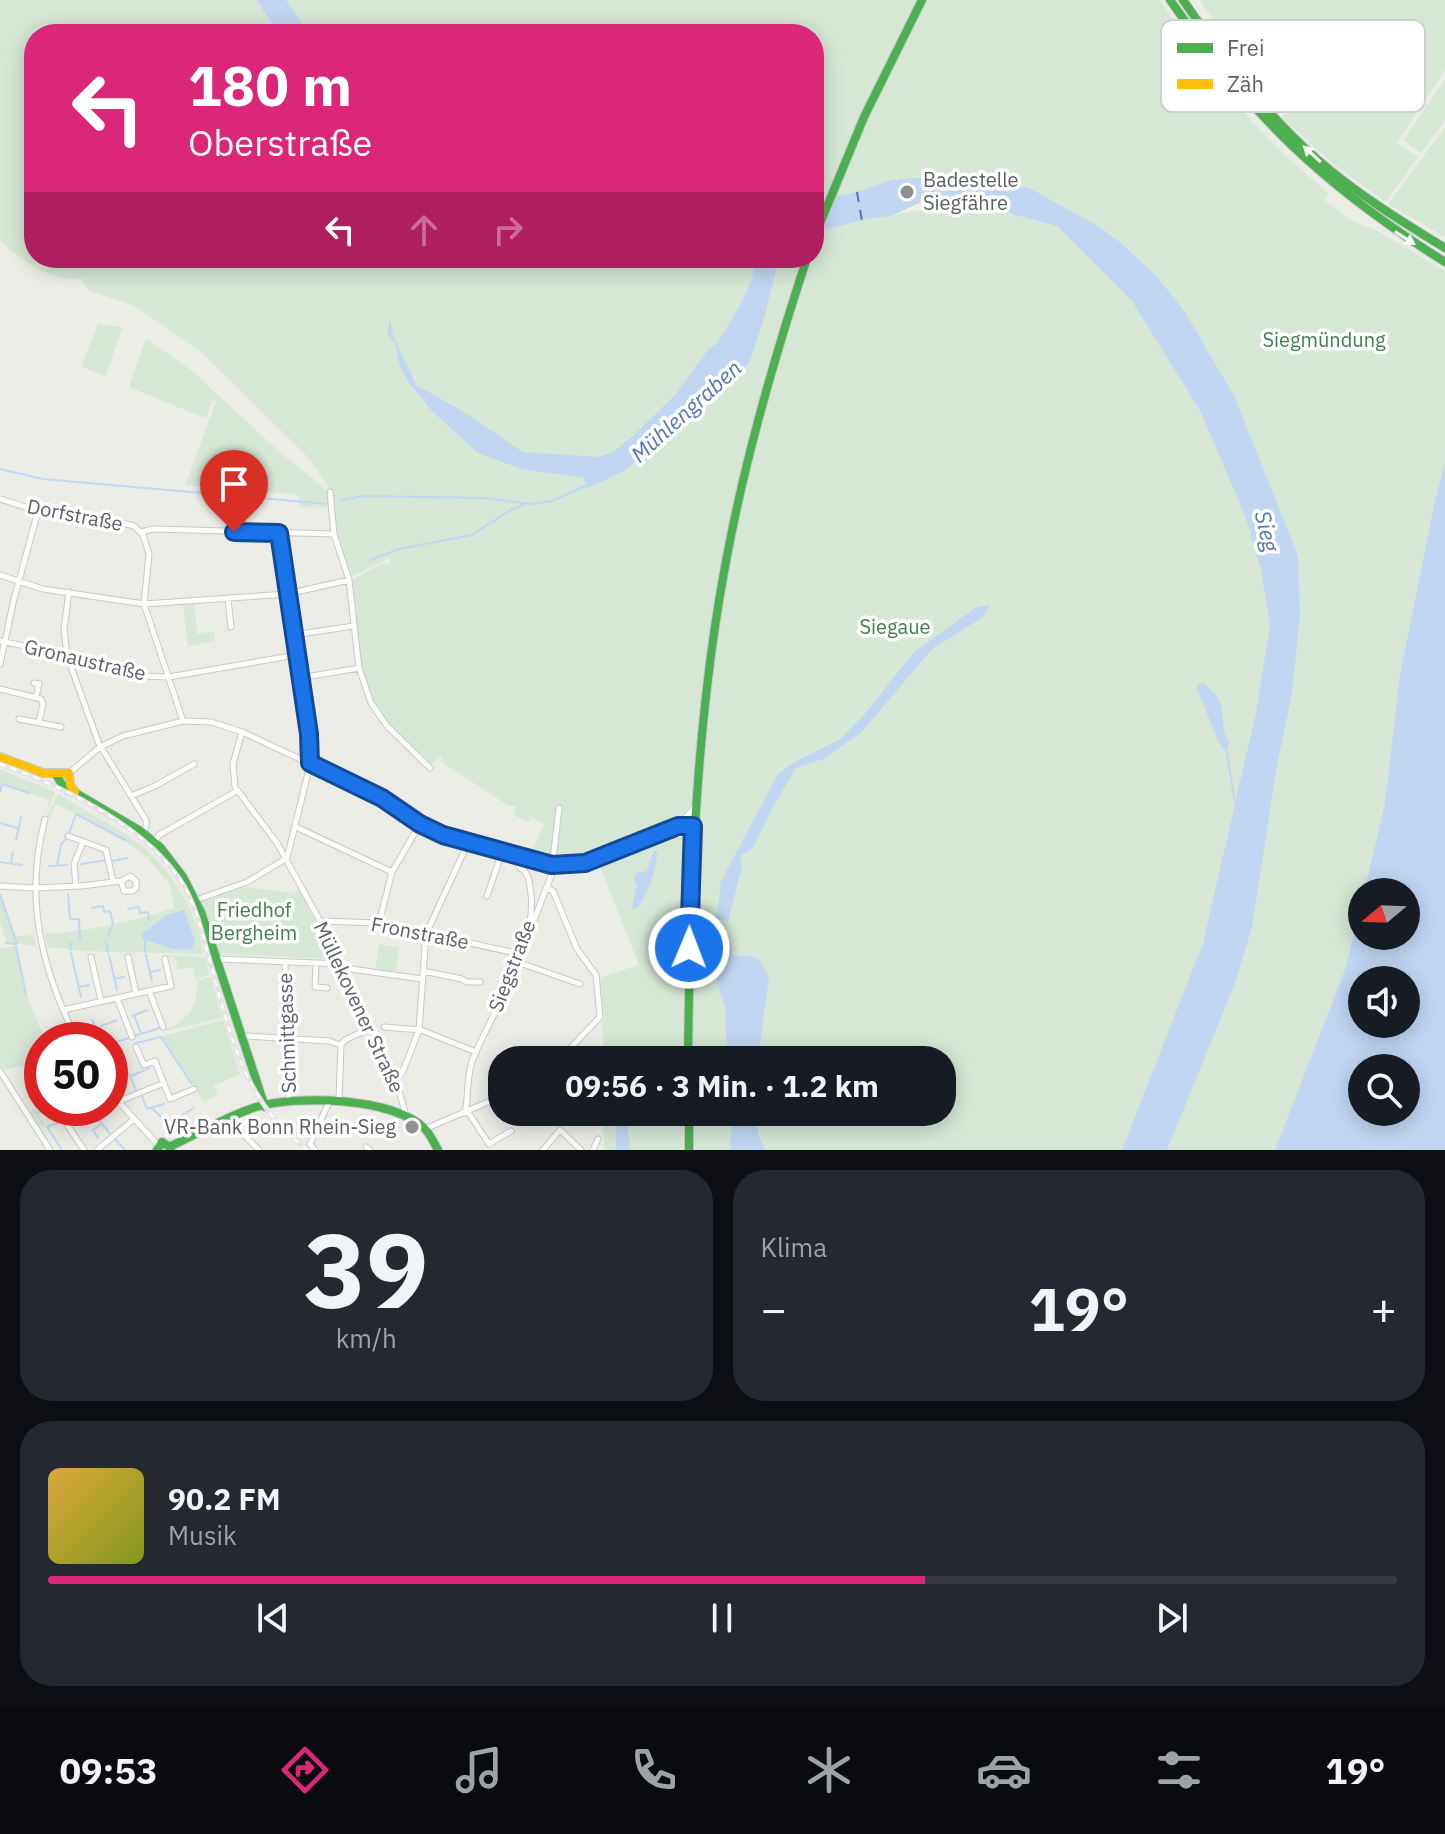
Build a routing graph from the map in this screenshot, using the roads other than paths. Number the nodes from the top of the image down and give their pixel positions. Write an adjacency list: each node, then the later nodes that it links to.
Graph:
1 (922, 0): 8 (main road)
2 (1170, 0): 4 (main road, one-way to 4)
3 (1185, 0): 5 (main road, one-way to 3)
4 (1183, 20)
5 (1197, 20)
6 (1254, 112): 10 (main road, one-way to 10)
7 (1269, 112): 9 (main road, one-way to 7)
8 (824, 213)
9 (1445, 248)
10 (1445, 262)
11 (804, 268): 54 (main road)
12 (330, 492): 17 (street)
13 (0, 499): 14 (street, Dorfstraße)
14 (38, 511): 15 (street, Dorfstraße); 20 (street)
15 (141, 532): 16 (street); 24 (street, Dorfstraße)
16 (279, 533): 17 (street); 22 (street)
17 (334, 533): 19 (street)
18 (0, 575): 20 (street)
19 (349, 580): 22 (street); 25 (street)
20 (19, 582): 21 (street); 28 (street)
21 (69, 592): 24 (street); 30 (street)
22 (287, 594): 23 (street); 27 (street)
23 (228, 599): 24 (street); 26 (street)
24 (144, 604): 33 (street, Dorfstraße)
25 (354, 626): 27 (street); 32 (street)
26 (231, 627)
27 (293, 635): 29 (street)
28 (2, 641): 30 (street, Gronaustraße); 31 (street)
29 (296, 655): 33 (street, Gronaustraße); 34 (street)
30 (67, 656): 33 (street, Gronaustraße); 43 (street)
31 (0, 664)
32 (359, 668): 34 (street); 47 (street)
33 (169, 677): 39 (street, Dorfstraße)
34 (300, 678): 45 (street)
35 (34, 683): 37 (street)
36 (0, 689): 37 (street)
37 (36, 697): 40 (street)
38 (19, 719): 40 (street)
39 (183, 721): 42 (street); 43 (street)
40 (39, 722): 41 (street)
41 (61, 727)
42 (242, 732): 45 (street); 50 (street)
43 (100, 747): 48 (street); 52 (street)
44 (0, 757): 49 (main road)
45 (310, 763): 56 (street); 58 (street)
46 (194, 764): 52 (street)
47 (430, 768)
48 (73, 770): 49 (main road); 51 (main road)
49 (57, 776): 51 (main road)
50 (237, 791): 64 (street); 67 (street, Müllekovener Straße)
51 (75, 792): 60 (main road)
52 (131, 796): 60 (street)
53 (559, 808): 68 (street)
54 (694, 808): 57 (street); 59 (main road)
55 (45, 819): 75 (street)
56 (420, 824): 65 (street); 70 (street)
57 (678, 826): 59 (street); 62 (street)
58 (296, 827): 67 (street); 70 (street)
59 (693, 830): 62 (street); 112 (main road)
60 (142, 832): 64 (main road)
61 (68, 836): 63 (street)
62 (657, 836): 68 (street)
63 (83, 842): 71 (street); 74 (street)
64 (154, 842): 78 (main road)
65 (468, 843): 66 (street); 82 (street)
66 (502, 852): 68 (street); 77 (street)
67 (287, 858): 78 (street); 79 (street, Müllekovener Straße)
68 (552, 865): 76 (street)
69 (519, 867): 81 (street, Siegstraße)
70 (392, 872): 80 (street)
71 (113, 881): 72 (street); 74 (street)
72 (121, 881)
73 (1, 886): 75 (street)
74 (76, 886): 75 (street)
75 (34, 888): 101 (street)
76 (547, 888): 81 (street); 111 (street)
77 (487, 896)
78 (196, 900): 87 (main road)
79 (320, 921): 80 (street, Fronstraße); 91 (street, Müllekovener Straße)
80 (379, 923): 82 (street, Fronstraße)
81 (529, 931): 83 (street, Siegstraße)
82 (426, 934): 83 (street, Fronstraße); 92 (street)
83 (520, 954): 89 (street, Siegstraße)
84 (91, 957): 100 (street)
85 (128, 957): 98 (street)
86 (165, 959): 97 (street)
87 (217, 959): 88 (street); 123 (main road)
88 (285, 962): 90 (street); 109 (street, Schmittgasse)
89 (517, 962): 95 (street); 114 (street, Siegstraße)
90 (316, 963): 91 (street); 96 (street)
91 (343, 968): 93 (street); 104 (street, Müllekovener Straße)
92 (423, 971): 93 (street); 94 (street)
93 (422, 979): 106 (street)
94 (480, 982)
95 (580, 984)
96 (327, 988)
97 (149, 991): 98 (street); 103 (street)
98 (136, 993): 99 (street)
99 (117, 998): 100 (street); 108 (street)
100 (101, 1001): 101 (street)
101 (63, 1010): 102 (street)
102 (69, 1022)
103 (163, 1027)
104 (372, 1027): 110 (street); 116 (street, Müllekovener Straße)
105 (384, 1027): 106 (street)
106 (419, 1030): 114 (street); 116 (street)
107 (247, 1036): 109 (street)
108 (132, 1037)
109 (287, 1039): 110 (street); 122 (street, Schmittgasse)
110 (341, 1045): 120 (street)
111 (572, 1046)
112 (688, 1046)
113 (136, 1047): 117 (street)
114 (476, 1052): 124 (street, Siegstraße)
115 (0, 1071): 136 (street)
116 (396, 1080): 126 (street, Müllekovener Straße)
117 (164, 1083): 118 (street); 119 (street)
118 (194, 1089)
119 (128, 1098)
120 (335, 1099): 122 (main road); 126 (main road); 140 (street)
121 (488, 1102): 124 (street)
122 (289, 1103): 123 (main road)
123 (265, 1107): 127 (main road)
124 (467, 1112): 131 (street); 132 (street)
125 (128, 1114): 128 (street)
126 (406, 1116): 131 (main road)
127 (229, 1119): 135 (main road); 139 (street)
128 (133, 1120): 134 (street); 138 (street)
129 (68, 1126): 137 (street)
130 (689, 1126): 145 (main road)
131 (425, 1129): 141 (main road)
132 (511, 1131)
133 (598, 1139): 144 (street)
134 (158, 1148): 135 (main road)
135 (171, 1148)
136 (50, 1150)
137 (84, 1150)
138 (97, 1150)
139 (259, 1150)
140 (315, 1150)
141 (437, 1150)
142 (543, 1150): 143 (street)
143 (581, 1150)
144 (593, 1150)
145 (689, 1150)

